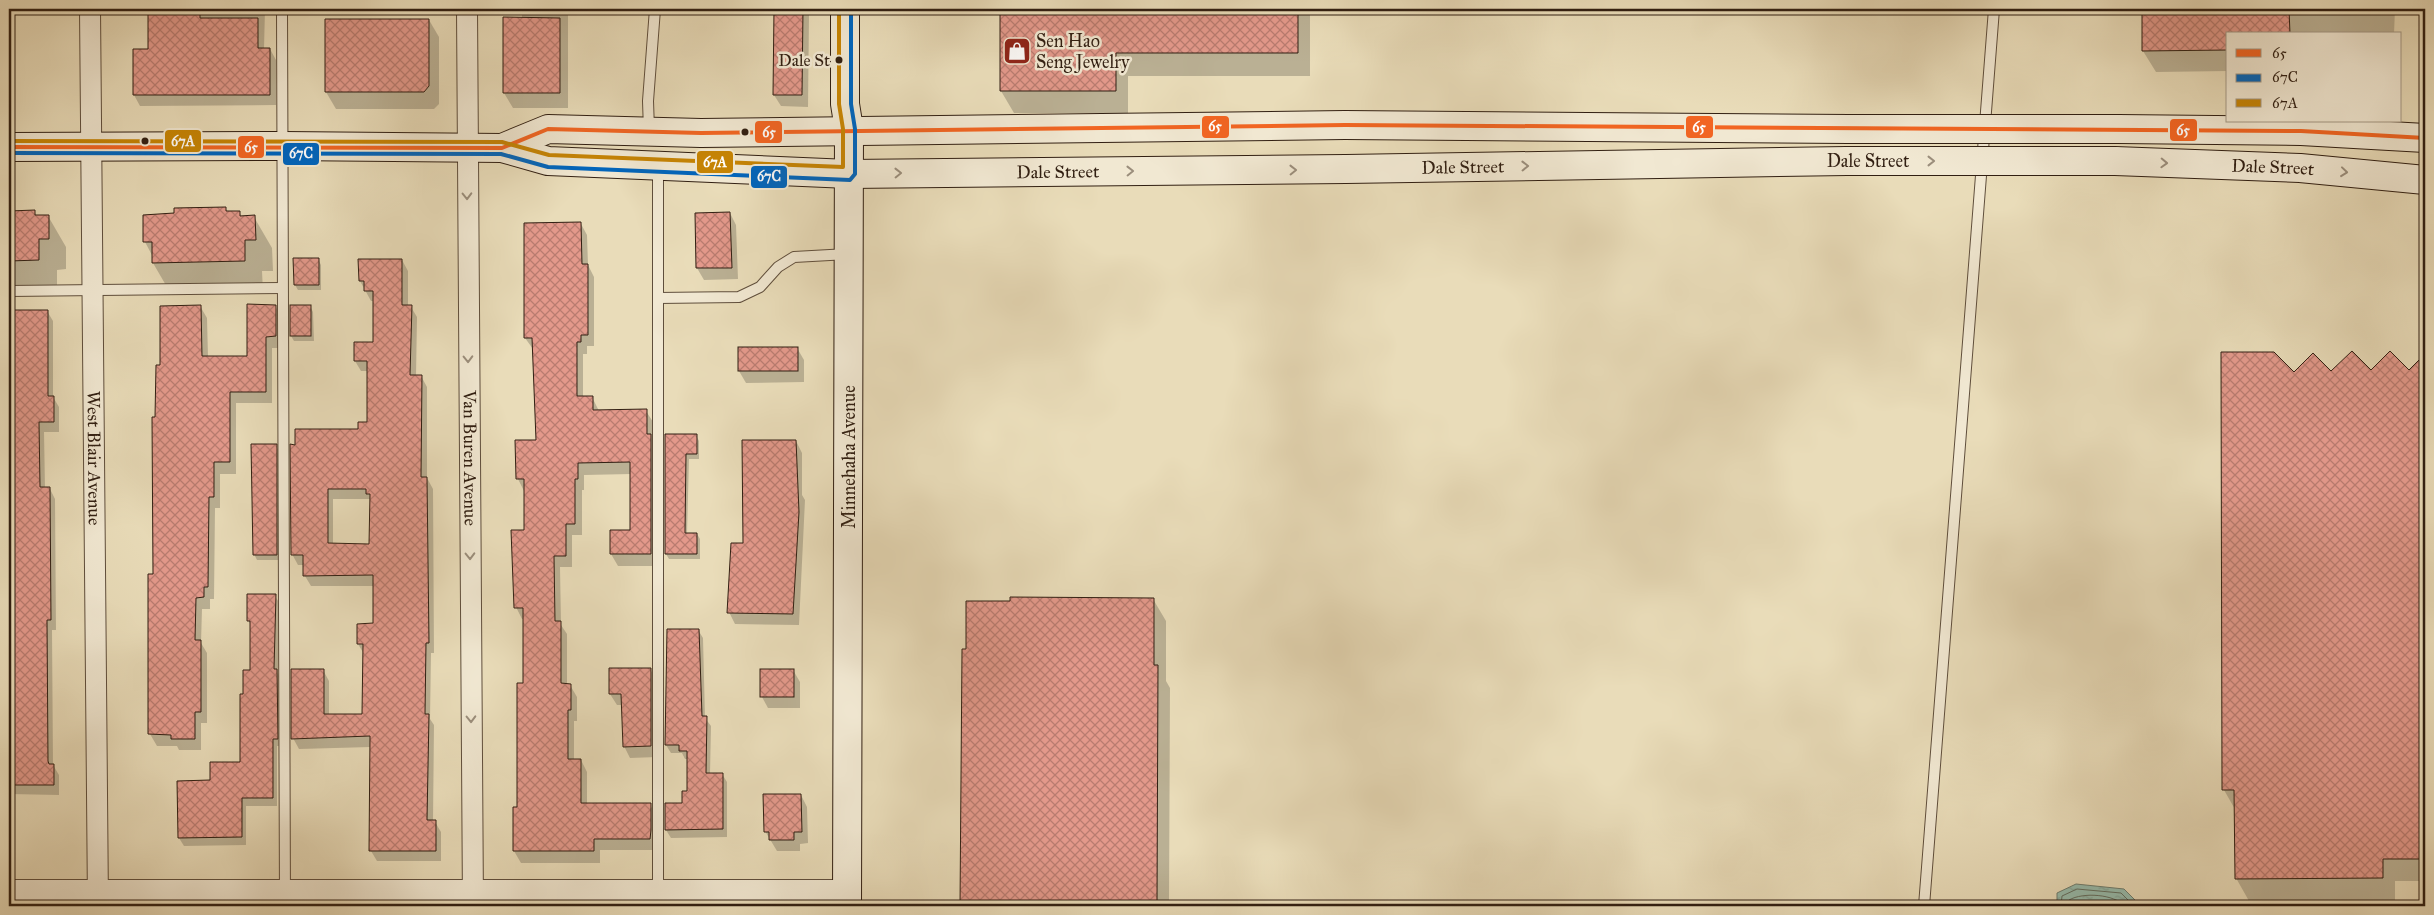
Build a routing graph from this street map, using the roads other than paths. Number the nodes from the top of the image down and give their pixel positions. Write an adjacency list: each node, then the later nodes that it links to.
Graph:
1 (90, 9): 12 (street, West Blair Avenue)
2 (282, 9): 10 (lane)
3 (467, 9): 13 (street, Van Buren Avenue)
4 (655, 9): 8 (lane)
5 (845, 9): 7 (main road, Minnehaha Avenue)
6 (1994, 9): 29 (lane)
7 (849, 129): 8 (main road, Dale Street); 9 (main road, Dale Street, bridge); 16 (main road, Minnehaha Avenue)
8 (650, 131): 14 (main road, Dale Street)
9 (2425, 138)
10 (284, 146): 12 (main road, Dale Street); 13 (main road, Dale Street); 19 (lane)
11 (9, 147): 12 (main road, Dale Street)
12 (90, 147): 20 (street, West Blair Avenue)
13 (466, 147): 14 (main road, Dale Street); 28 (street, Van Buren Avenue, one-way to 28)
14 (502, 148): 15 (main road, Dale Street)
15 (658, 166): 16 (main road, Dale Street); 22 (lane)
16 (849, 174): 17 (main road, Dale Street, one-way to 17, bridge); 18 (main road, Minnehaha Avenue)
17 (2425, 180)
18 (849, 254): 22 (lane); 27 (main road, Minnehaha Avenue)
19 (282, 288): 20 (lane); 26 (lane)
20 (91, 290): 21 (lane); 25 (street, West Blair Avenue)
21 (9, 291)
22 (658, 298): 24 (lane)
23 (9, 890): 25 (street)
24 (658, 897): 27 (street); 28 (street)
25 (98, 898): 26 (street)
26 (285, 898): 28 (street)
27 (847, 898)
28 (473, 899)
29 (1924, 906)

